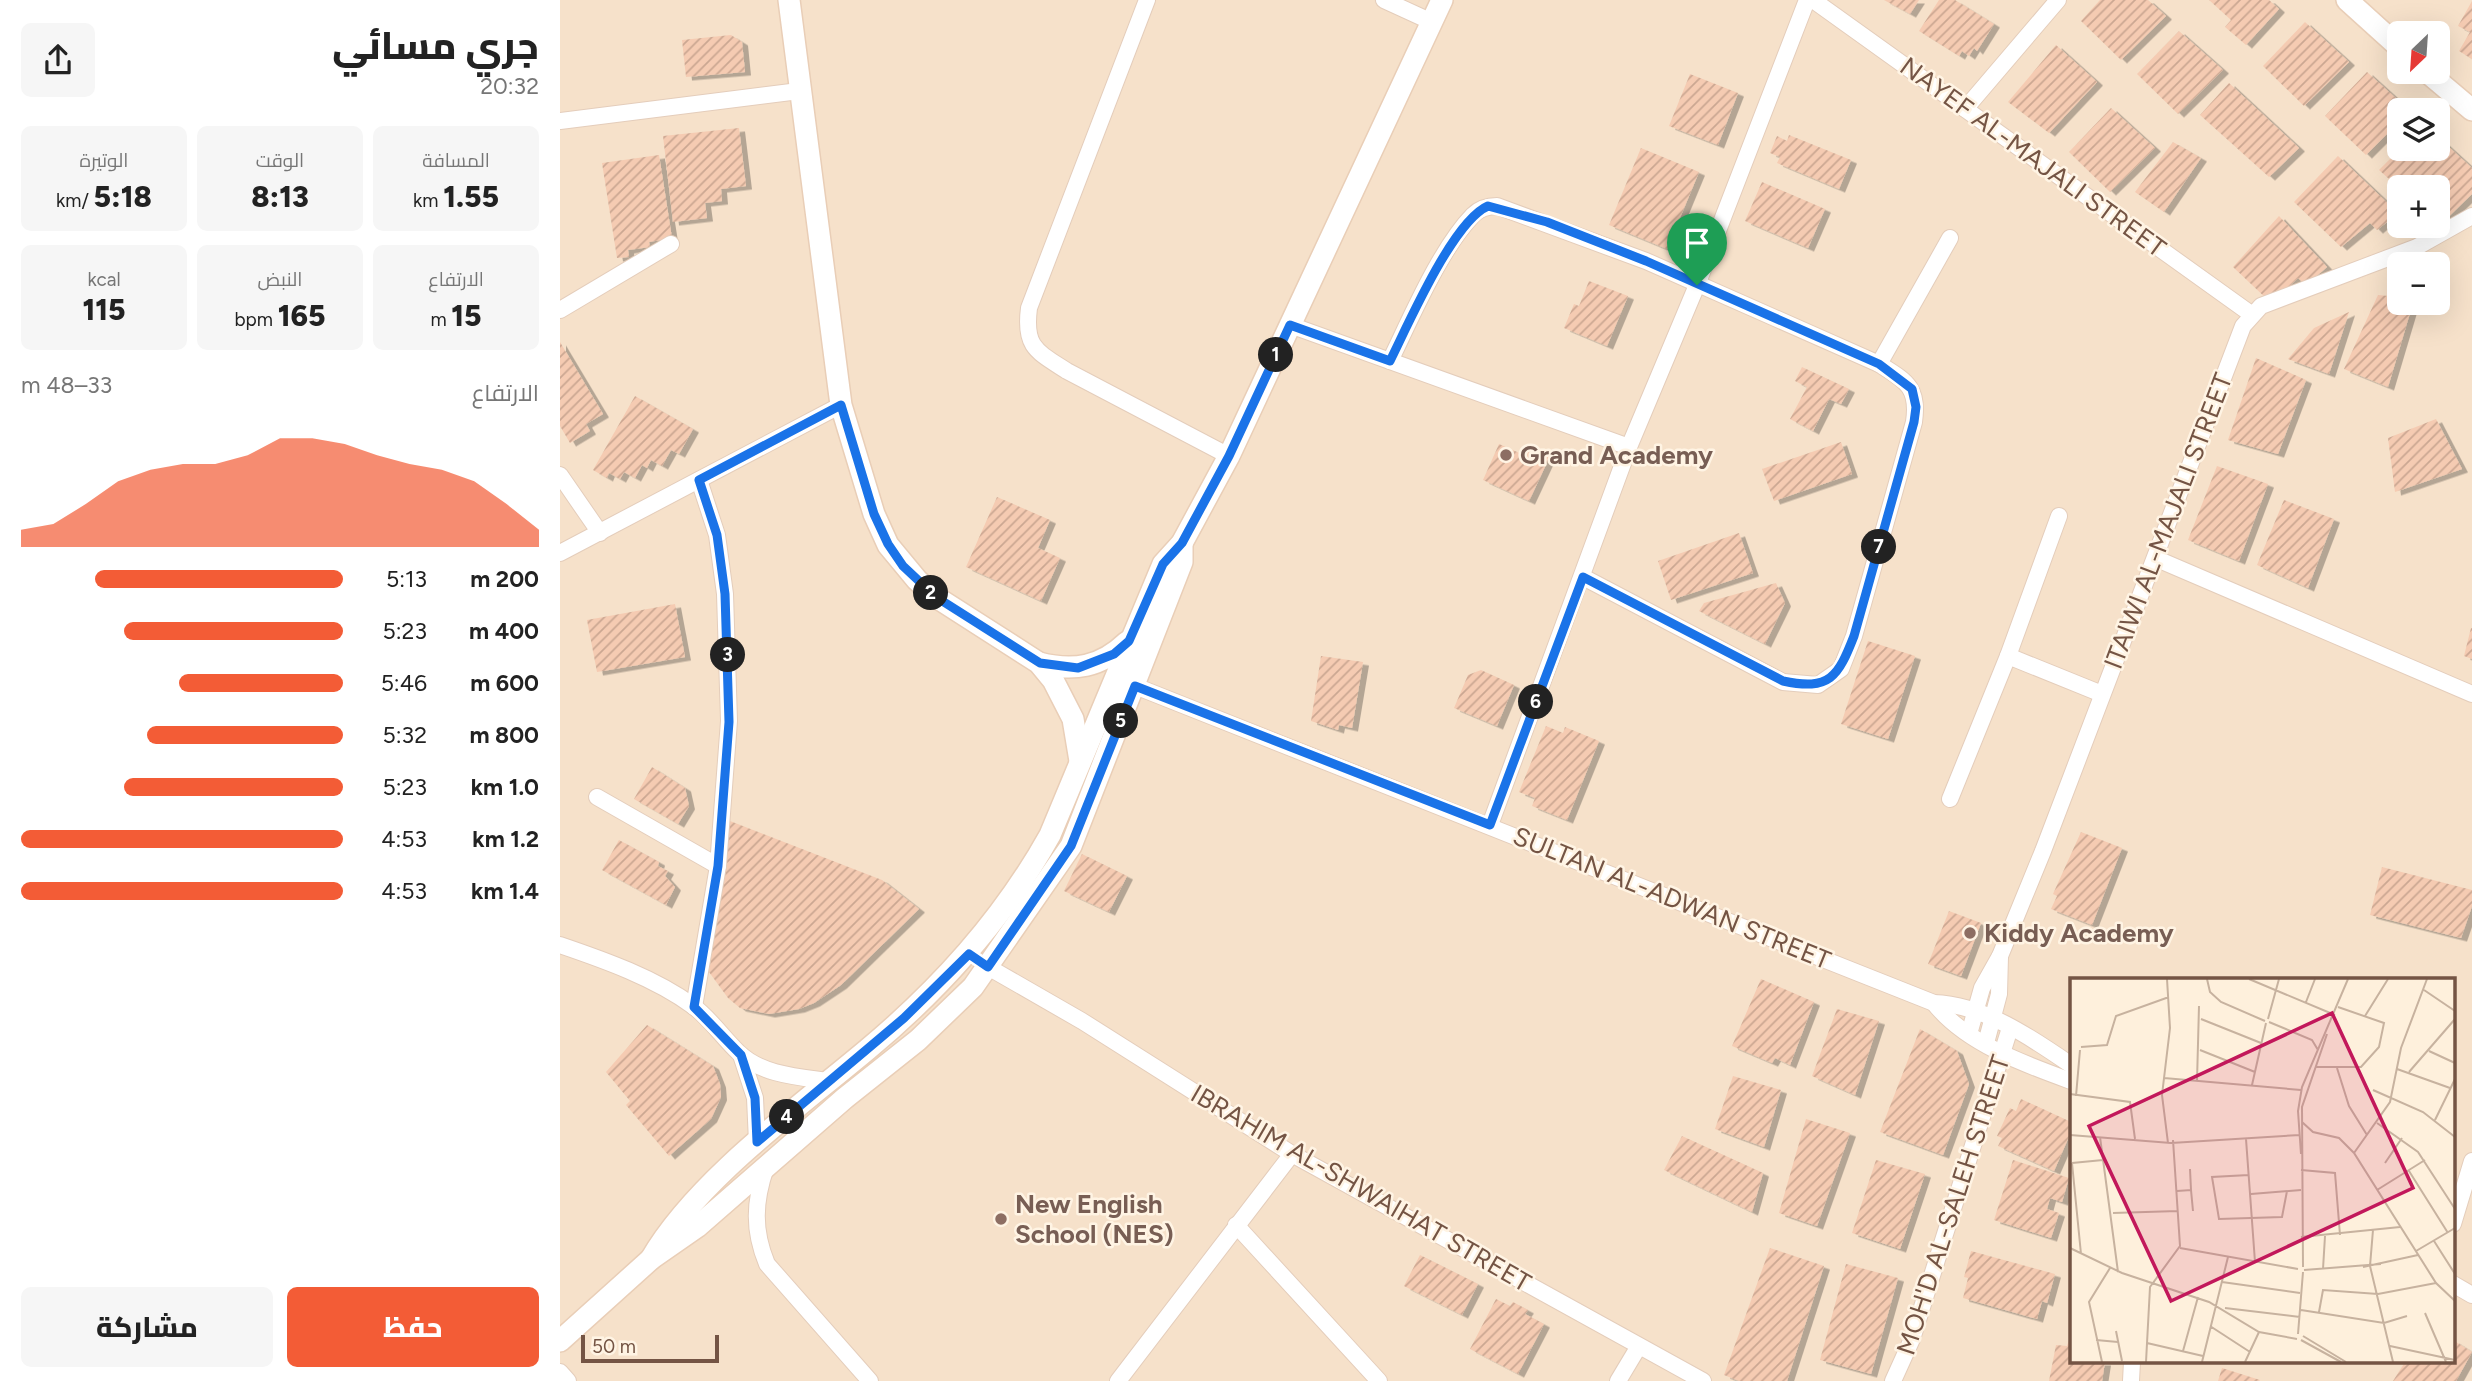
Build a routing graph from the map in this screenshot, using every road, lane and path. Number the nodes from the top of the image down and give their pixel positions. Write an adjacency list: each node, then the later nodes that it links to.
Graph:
1 (789, 0): 12 (street)
2 (1147, 0): 27 (street)
3 (1384, 0): 9 (street)
4 (1442, 0): 9 (street)
5 (1807, 0): 19 (street)
6 (1813, 0): 13 (street, NAYEF AL-MAJALI STREET)
7 (2058, 0): 13 (street)
8 (2347, 0): 10 (street)
9 (1432, 22): 22 (street)
10 (2387, 36)
11 (2441, 84): 14 (street)
12 (799, 91): 15 (street); 25 (street)
13 (1965, 109): 21 (street, NAYEF AL-MAJALI STREET)
14 (2472, 110)
15 (560, 121)
16 (2472, 216): 21 (street)
17 (1950, 238): 24 (street)
18 (671, 244): 20 (street)
19 (1697, 285): 23 (street); 24 (street); 26 (street)
20 (560, 310)
21 (2251, 314): 34 (street, ITAIWI AL-MAJALI STREET)
22 (1290, 325): 23 (street); 27 (street)
23 (1390, 361): 26 (street)
24 (1879, 364): 35 (street)
25 (841, 405): 29 (street); 38 (street)
26 (1629, 447): 35 (street)
27 (1229, 456): 32 (street)
28 (560, 475): 31 (street)
29 (699, 480): 31 (street); 46 (street)
30 (2059, 516): 37 (street)
31 (600, 533): 33 (street)
32 (1182, 543): 36 (street); 39 (street)
33 (560, 553)
34 (2157, 559): 40 (street, ITAIWI AL-MAJALI STREET); 41 (street)
35 (1583, 577): 45 (street)
36 (1129, 641): 38 (street); 42 (street)
37 (2008, 656): 40 (street); 44 (street)
38 (1040, 663): 42 (street)
39 (1135, 686): 45 (street, SULTAN AL-ADWAN STREET); 50 (street)
40 (2102, 694): 49 (street, ITAIWI AL-MAJALI STREET)
41 (2472, 694)
42 (1080, 762): 48 (street)
43 (597, 797): 46 (street)
44 (1950, 799)
45 (1490, 825): 51 (street, SULTAN AL-ADWAN STREET)
46 (718, 866): 52 (street)
47 (560, 946): 52 (street)
48 (969, 954): 50 (street); 61 (street)
49 (2000, 956): 53 (street, ITAIWI AL-MAJALI STREET); 54 (street, ITAIWI AL-MAJALI STREET)
50 (988, 967): 64 (street, IBRAHIM AL-SHWAIHAT STREET); 66 (street)
51 (1934, 1003): 53 (street, SULTAN AL-ADWAN STREET); 56 (street, SULTAN AL-ADWAN STREET)
52 (694, 1007): 59 (street)
53 (1974, 1011): 54 (street, SULTAN AL-ADWAN STREET); 56 (street, ITAIWI AL-MAJALI STREET)
54 (1993, 1019): 55 (street, SULTAN AL-ADWAN STREET); 57 (street, ITAIWI AL-MAJALI STREET)
55 (2010, 1028): 58 (street, MOH'D AL-SALEH STREET); 60 (street, SULTAN AL-ADWAN STREET)
56 (1969, 1034): 57 (street, SULTAN AL-ADWAN STREET)
57 (1986, 1043): 58 (street, SULTAN AL-ADWAN STREET)
58 (2002, 1052): 62 (street, SULTAN AL-ADWAN STREET); 81 (street, MOH'D AL-SALEH STREET)
59 (741, 1055): 61 (street); 63 (street)
60 (2070, 1064)
61 (830, 1081): 63 (street)
62 (2070, 1081)
63 (757, 1142): 69 (street)
64 (1292, 1154): 68 (street); 73 (street, IBRAHIM AL-SHWAIHAT STREET)
65 (2472, 1161): 67 (street)
66 (767, 1166): 69 (street); 76 (street)
67 (2455, 1217)
68 (1236, 1225): 77 (street); 78 (street)
69 (651, 1259): 72 (street)
70 (2455, 1285): 71 (street)
71 (2472, 1295)
72 (560, 1341)
73 (1639, 1346): 79 (street); 80 (street, IBRAHIM AL-SHWAIHAT STREET)
74 (560, 1372): 75 (street)
75 (568, 1381)
76 (870, 1381)
77 (1118, 1381)
78 (1379, 1381)
79 (1618, 1381)
80 (1703, 1381)
81 (1893, 1381)

